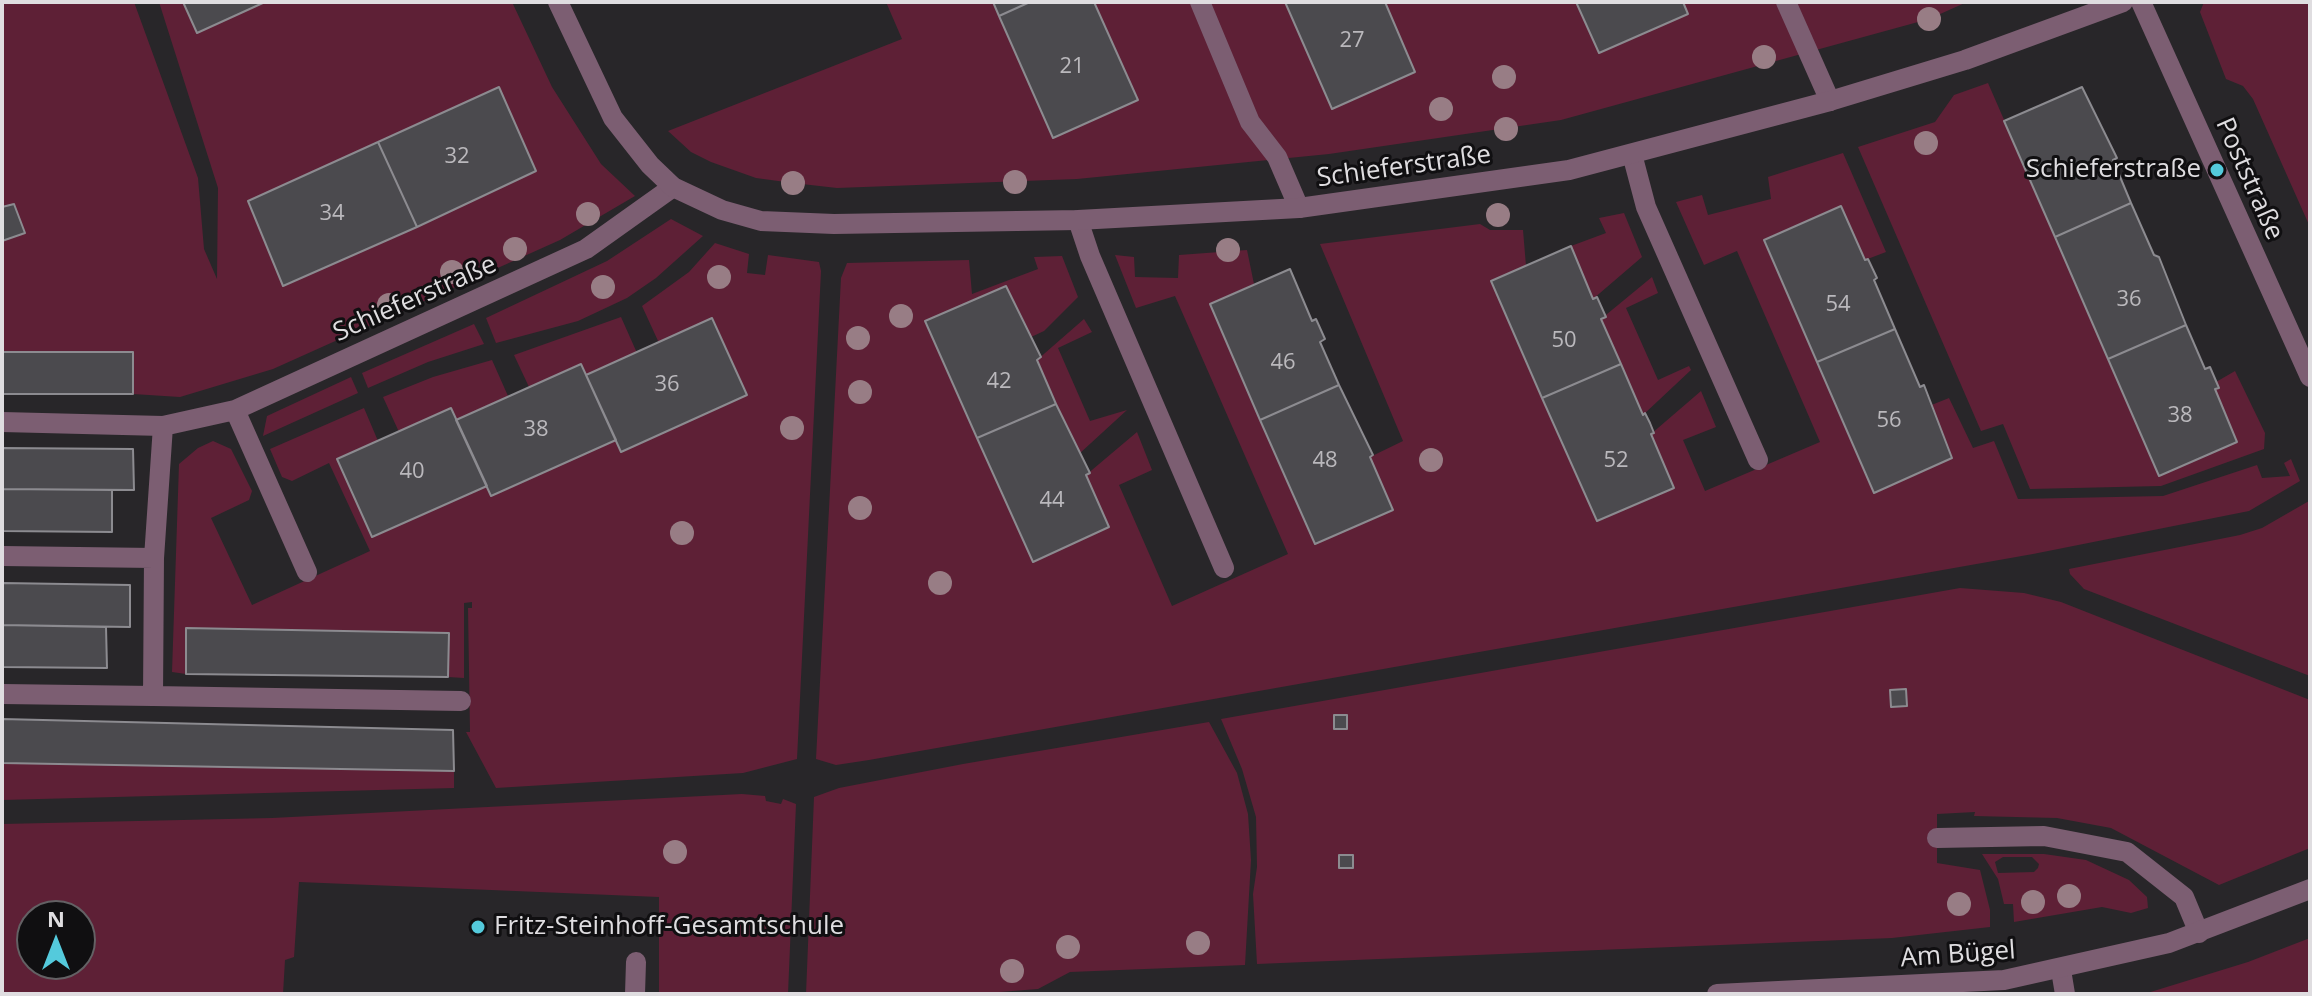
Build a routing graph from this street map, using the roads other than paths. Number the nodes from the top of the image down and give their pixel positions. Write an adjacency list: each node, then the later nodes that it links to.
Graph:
1 (558, 2): 8 (street, Schieferstraße)
2 (1200, 2): 9 (street)
3 (1786, 2): 6 (street)
4 (2123, 2): 6 (street, Schieferstraße)
5 (2141, 2): 11 (street, Poststraße)
6 (1830, 101): 7 (street, Schieferstraße)
7 (1632, 154): 9 (street, Schieferstraße); 15 (street)
8 (673, 187): 10 (street, Schieferstraße); 12 (street, Schieferstraße)
9 (1299, 208): 10 (street, Schieferstraße)
10 (1078, 220): 18 (street)
11 (2310, 377)
12 (235, 410): 14 (street, Schieferstraße); 19 (street)
13 (2, 422): 14 (street, Schieferstraße)
14 (163, 426): 17 (street)
15 (1758, 460)
16 (2, 556): 17 (street)
17 (154, 558): 21 (street)
18 (1224, 568)
19 (307, 572)
20 (2, 694): 21 (street)
21 (153, 696): 22 (street)
22 (461, 701)
23 (1937, 838): 25 (street)
24 (2310, 889): 25 (street, Am Bügel)
25 (2199, 933): 27 (street, Am Bügel)
26 (636, 962): 28 (street)
27 (2061, 970): 29 (street, Am Bügel); 30 (street)
28 (635, 994)
29 (1717, 994)
30 (2065, 994)

